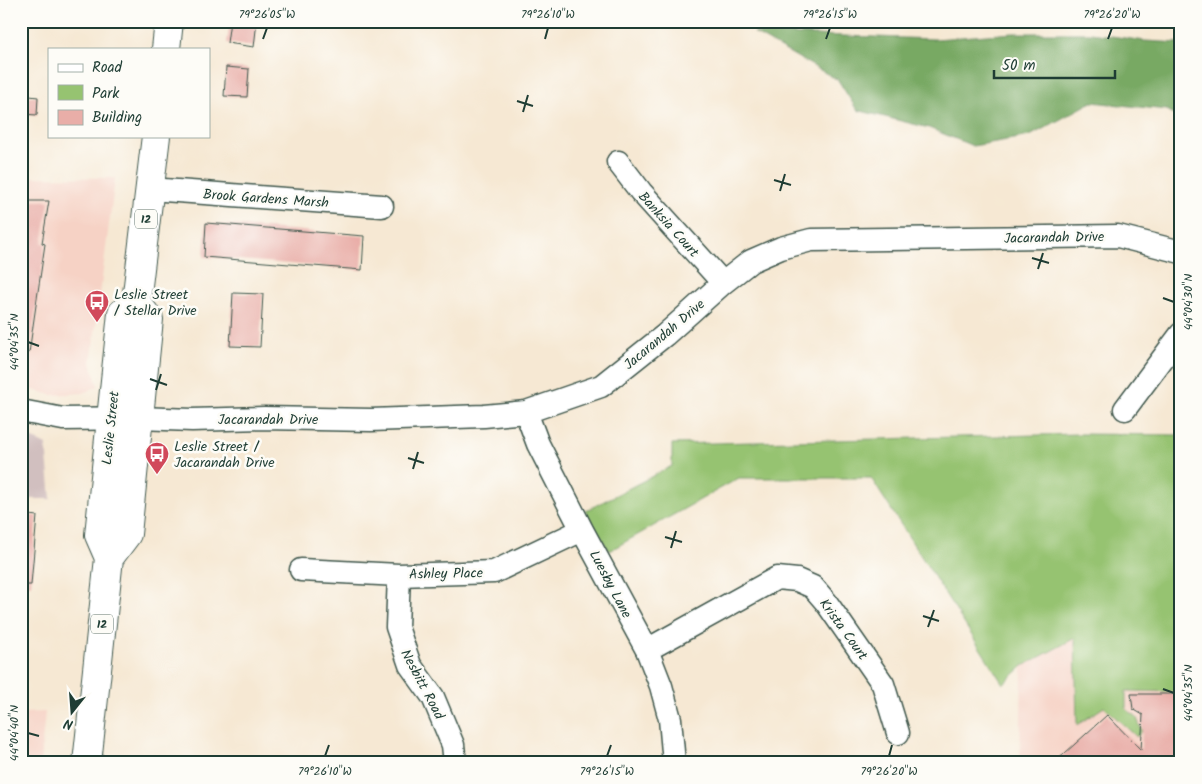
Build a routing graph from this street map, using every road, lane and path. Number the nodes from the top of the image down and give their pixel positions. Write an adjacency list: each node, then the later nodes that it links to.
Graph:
1 (169, 21): 2 (main road)
2 (166, 48)
3 (156, 138): 5 (main road, 12)
4 (618, 162): 8 (street, Banksia Court)
5 (150, 189): 6 (street, Brook Gardens Marsh); 9 (main road, 12)
6 (382, 206)
7 (1181, 252): 8 (street, Jacarandah Drive)
8 (724, 283): 13 (street, Jacarandah Drive)
9 (136, 302): 14 (main road, Leslie Street); 15 (main road, Leslie Street)
10 (1181, 334): 11 (street)
11 (1125, 409)
12 (21, 411): 15 (street, Jacarandah Drive)
13 (526, 412): 14 (street, Jacarandah Drive); 16 (street, Luesby Lane)
14 (139, 418): 15 (street, Jacarandah Drive); 17 (main road, Leslie Street)
15 (111, 419): 17 (main road, Leslie Street)
16 (582, 530): 19 (street, Ashley Place); 20 (street, Luesby Lane)
17 (109, 558): 22 (main road, 12)
18 (301, 570): 19 (street, Ashley Place)
19 (399, 574): 23 (street, Nesbitt Road)
20 (647, 650): 21 (street, Krista Court); 24 (street, Luesby Lane)
21 (898, 733)
22 (87, 763)
23 (455, 763)
24 (674, 763)

